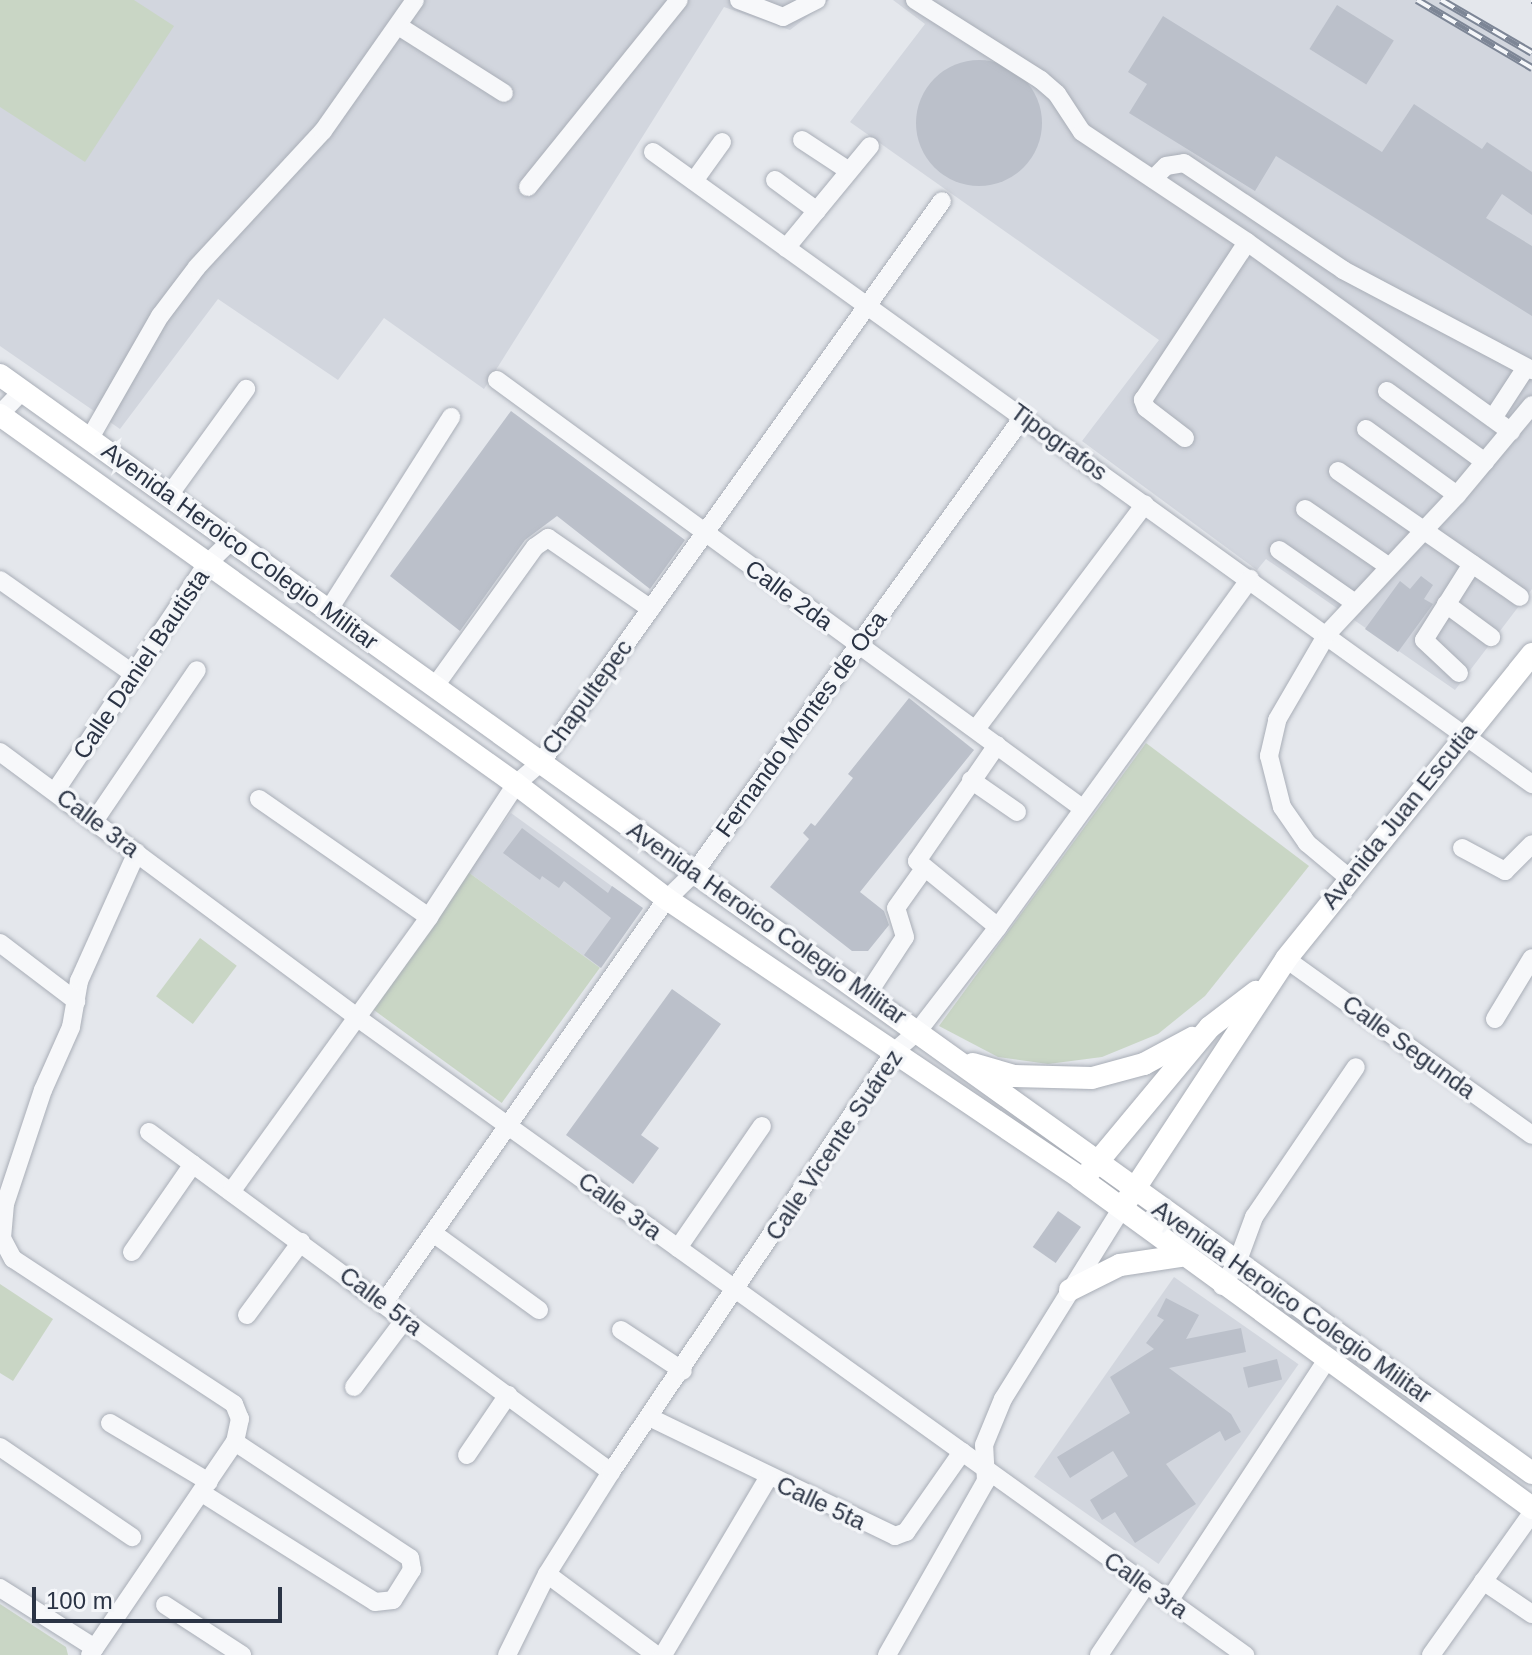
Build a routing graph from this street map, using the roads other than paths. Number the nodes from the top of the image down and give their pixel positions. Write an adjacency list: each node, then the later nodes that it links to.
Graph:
1 (679, 0): 16 (street)
2 (739, 0): 3 (street)
3 (817, 0)
4 (915, 0): 13 (street)
5 (417, 2): 6 (street)
6 (400, 27): 7 (street); 35 (street)
7 (504, 93)
8 (802, 140): 12 (street)
9 (722, 142): 15 (street)
10 (870, 146): 12 (street)
11 (653, 152): 15 (street, Tipografos)
12 (849, 171): 18 (street)
13 (1153, 179): 19 (street); 22 (street)
14 (775, 180): 18 (street)
15 (694, 181): 20 (street, Tipografos)
16 (528, 187)
17 (942, 201): 21 (street, Chapultepec)
18 (817, 211): 20 (street)
19 (1247, 242): 32 (street); 36 (street)
20 (786, 248): 21 (street, Tipografos)
21 (870, 307): 31 (street, Tipografos); 44 (street, Chapultepec)
22 (1529, 370): 32 (street)
23 (0, 375): 26 (main road, Avenida Heroico Colegio Militar)
24 (497, 380): 44 (street, Calle 2da)
25 (246, 389): 39 (street)
26 (22, 391): 29 (street); 35 (main road, Avenida Heroico Colegio Militar)
27 (1387, 391): 37 (street)
28 (1532, 405): 34 (street)
29 (0, 415): 47 (main road, Avenida Heroico Colegio Militar)
30 (451, 417): 56 (street)
31 (1023, 417): 41 (street, Tipografos); 59 (street, Fernando Montes de Oca)
32 (1493, 418): 34 (street)
33 (1366, 429): 40 (street)
34 (1511, 432): 37 (street)
35 (90, 438): 39 (main road, Avenida Heroico Colegio Militar)
36 (1185, 438)
37 (1485, 462): 40 (street)
38 (1338, 471): 43 (street)
39 (170, 494): 45 (main road, Avenida Heroico Colegio Militar)
40 (1457, 495): 43 (street)
41 (1145, 504): 50 (street, Tipografos); 65 (street)
42 (1305, 509): 49 (street)
43 (1422, 529): 48 (street); 49 (street)
44 (706, 534): 55 (street, Chapultepec); 59 (street, Calle 2da)
45 (230, 542): 47 (street, Calle Daniel Bautista); 56 (main road, Avenida Heroico Colegio Militar)
46 (1279, 550): 53 (street)
47 (207, 564): 63 (street, Calle Daniel Bautista); 71 (main road, Avenida Heroico Colegio Militar)
48 (1472, 564): 52 (street); 54 (street)
49 (1388, 566): 53 (street)
50 (1250, 579): 57 (street, Tipografos); 75 (street, Calle Vicente Suárez)
51 (0, 580): 63 (street)
52 (1520, 597)
53 (1355, 603): 57 (street)
54 (1446, 604): 58 (street); 62 (street)
55 (651, 609): 64 (street); 69 (street, Chapultepec)
56 (328, 611): 64 (main road, Avenida Heroico Colegio Militar)
57 (1327, 634): 66 (street, Tipografos); 83 (street)
58 (1491, 637)
59 (858, 645): 65 (street, Calle 2da); 82 (street, Fernando Montes de Oca)
60 (1532, 654): 66 (main road, Avenida Juan Escutia)
61 (197, 670): 77 (street)
62 (1459, 673)
63 (135, 675): 73 (street, Calle Daniel Bautista)
64 (435, 686): 69 (main road, Avenida Heroico Colegio Militar)
65 (976, 729): 67 (street, Calle 2da)
66 (1464, 734): 72 (street, Tipografos); 83 (main road, Avenida Juan Escutia)
67 (997, 745): 70 (street); 75 (street, Calle 2da)
68 (0, 752): 73 (street, Calle 3ra)
69 (542, 761): 71 (street, Chapultepec); 82 (main road, Avenida Heroico Colegio Militar)
70 (971, 780): 76 (street); 81 (street)
71 (516, 784): 84 (main road, Avenida Heroico Colegio Militar); 85 (street, Chapultepec)
72 (1532, 784)
73 (56, 790): 77 (street, Calle 3ra)
74 (259, 799): 85 (street)
75 (1082, 808): 86 (street, Calle Vicente Suárez)
76 (1017, 812)
77 (95, 820): 80 (street, Calle 3ra)
78 (1532, 844): 79 (street)
79 (1462, 848)
80 (137, 852): 92 (street); 93 (street, Calle 3ra)
81 (923, 870): 86 (street); 91 (street)
82 (694, 873): 84 (street, Fernando Montes de Oca); 91 (main road, Avenida Heroico Colegio Militar)
83 (1349, 878): 89 (main road, Avenida Juan Escutia)
84 (667, 899): 97 (main road, Avenida Heroico Colegio Militar); 101 (street, Fernando Montes de Oca)
85 (429, 917): 93 (street, Chapultepec)
86 (998, 927): 96 (street, Calle Vicente Suárez)
87 (0, 943): 92 (street)
88 (1532, 958): 94 (street)
89 (1286, 959): 90 (main road, Avenida Juan Escutia); 103 (street, Calle Segunda)
90 (1270, 982): 95 (main road, Avenida Juan Escutia); 107 (main road, Avenida Juan Escutia)
91 (867, 995): 96 (main road, Avenida Heroico Colegio Militar)
92 (76, 1001): 130 (street)
93 (355, 1016): 101 (street, Calle 3ra); 108 (street, Chapultepec)
94 (1495, 1019)
95 (1210, 1027): 98 (main road); 104 (main road, Avenida Juan Escutia)
96 (918, 1031): 97 (street, Calle Vicente Suárez); 98 (main road, Avenida Heroico Colegio Militar)
97 (895, 1051): 106 (main road, Avenida Heroico Colegio Militar); 117 (street, Calle Vicente Suárez)
98 (958, 1060): 104 (main road, Avenida Heroico Colegio Militar)
99 (1356, 1067): 115 (street)
100 (762, 1126): 112 (street)
101 (510, 1127): 110 (street, Fernando Montes de Oca); 112 (street, Calle 3ra)
102 (149, 1132): 105 (street, Calle 5ra)
103 (1532, 1135)
104 (1100, 1162): 106 (main road, Avenida Juan Escutia); 107 (main road, Avenida Heroico Colegio Militar)
105 (193, 1164): 108 (street, Calle 5ra); 113 (street)
106 (1080, 1178): 109 (main road, Avenida Heroico Colegio Militar)
107 (1134, 1189): 109 (main road, Avenida Juan Escutia); 115 (main road, Avenida Heroico Colegio Militar)
108 (231, 1192): 111 (street, Calle 5ra)
109 (1120, 1211): 114 (main road, Avenida Heroico Colegio Militar); 118 (street)
110 (433, 1233): 119 (street, Fernando Montes de Oca); 120 (street)
111 (301, 1242): 119 (street, Calle 5ra); 121 (street)
112 (678, 1248): 117 (street, Calle 3ra)
113 (132, 1252)
114 (1181, 1256): 116 (main road, Avenida Heroico Colegio Militar); 118 (main road)
115 (1237, 1263): 116 (street); 136 (main road, Avenida Heroico Colegio Militar)
116 (1222, 1286): 124 (main road, Avenida Heroico Colegio Militar)
117 (737, 1288): 125 (street, Calle Vicente Suárez); 132 (street, Calle 3ra)
118 (1070, 1290): 135 (street)
119 (383, 1304): 122 (street, Calle 5ra)
120 (539, 1310)
121 (247, 1315)
122 (405, 1319): 126 (street); 127 (street, Calle 5ra)
123 (621, 1330): 125 (street)
124 (1328, 1358): 139 (main road, Avenida Heroico Colegio Militar); 145 (street)
125 (683, 1371): 128 (street, Calle Vicente Suárez)
126 (354, 1387)
127 (508, 1395): 133 (street); 134 (street, Calle 5ra)
128 (651, 1418): 134 (street, Calle Vicente Suárez); 137 (street, Calle 5ta)
129 (110, 1423): 138 (street)
130 (235, 1442): 138 (street); 138 (street)
131 (0, 1447): 140 (street)
132 (962, 1452): 135 (street, Calle 3ra); 137 (street, Calle 5ta)
133 (467, 1455)
134 (611, 1472): 141 (street, Calle Vicente Suárez)
135 (989, 1472): 143 (street, Calle 3ra); 153 (street)
136 (1532, 1473)
137 (768, 1478): 152 (street)
138 (205, 1487): 148 (street)
139 (1532, 1511): 142 (street)
140 (132, 1537)
141 (547, 1574): 150 (street, Calle Vicente Suárez); 151 (street)
142 (1483, 1581): 147 (street); 156 (street)
143 (1146, 1585): 145 (street, Calle 3ra); 154 (street)
144 (0, 1588): 148 (street)
145 (1169, 1601): 155 (street, Calle 3ra)
146 (165, 1605): 149 (street)
147 (1532, 1614)
148 (92, 1652)
149 (242, 1655)
150 (507, 1655)
151 (656, 1655)
152 (663, 1655)
153 (887, 1655)
154 (1099, 1655)
155 (1245, 1655)
156 (1431, 1655)

